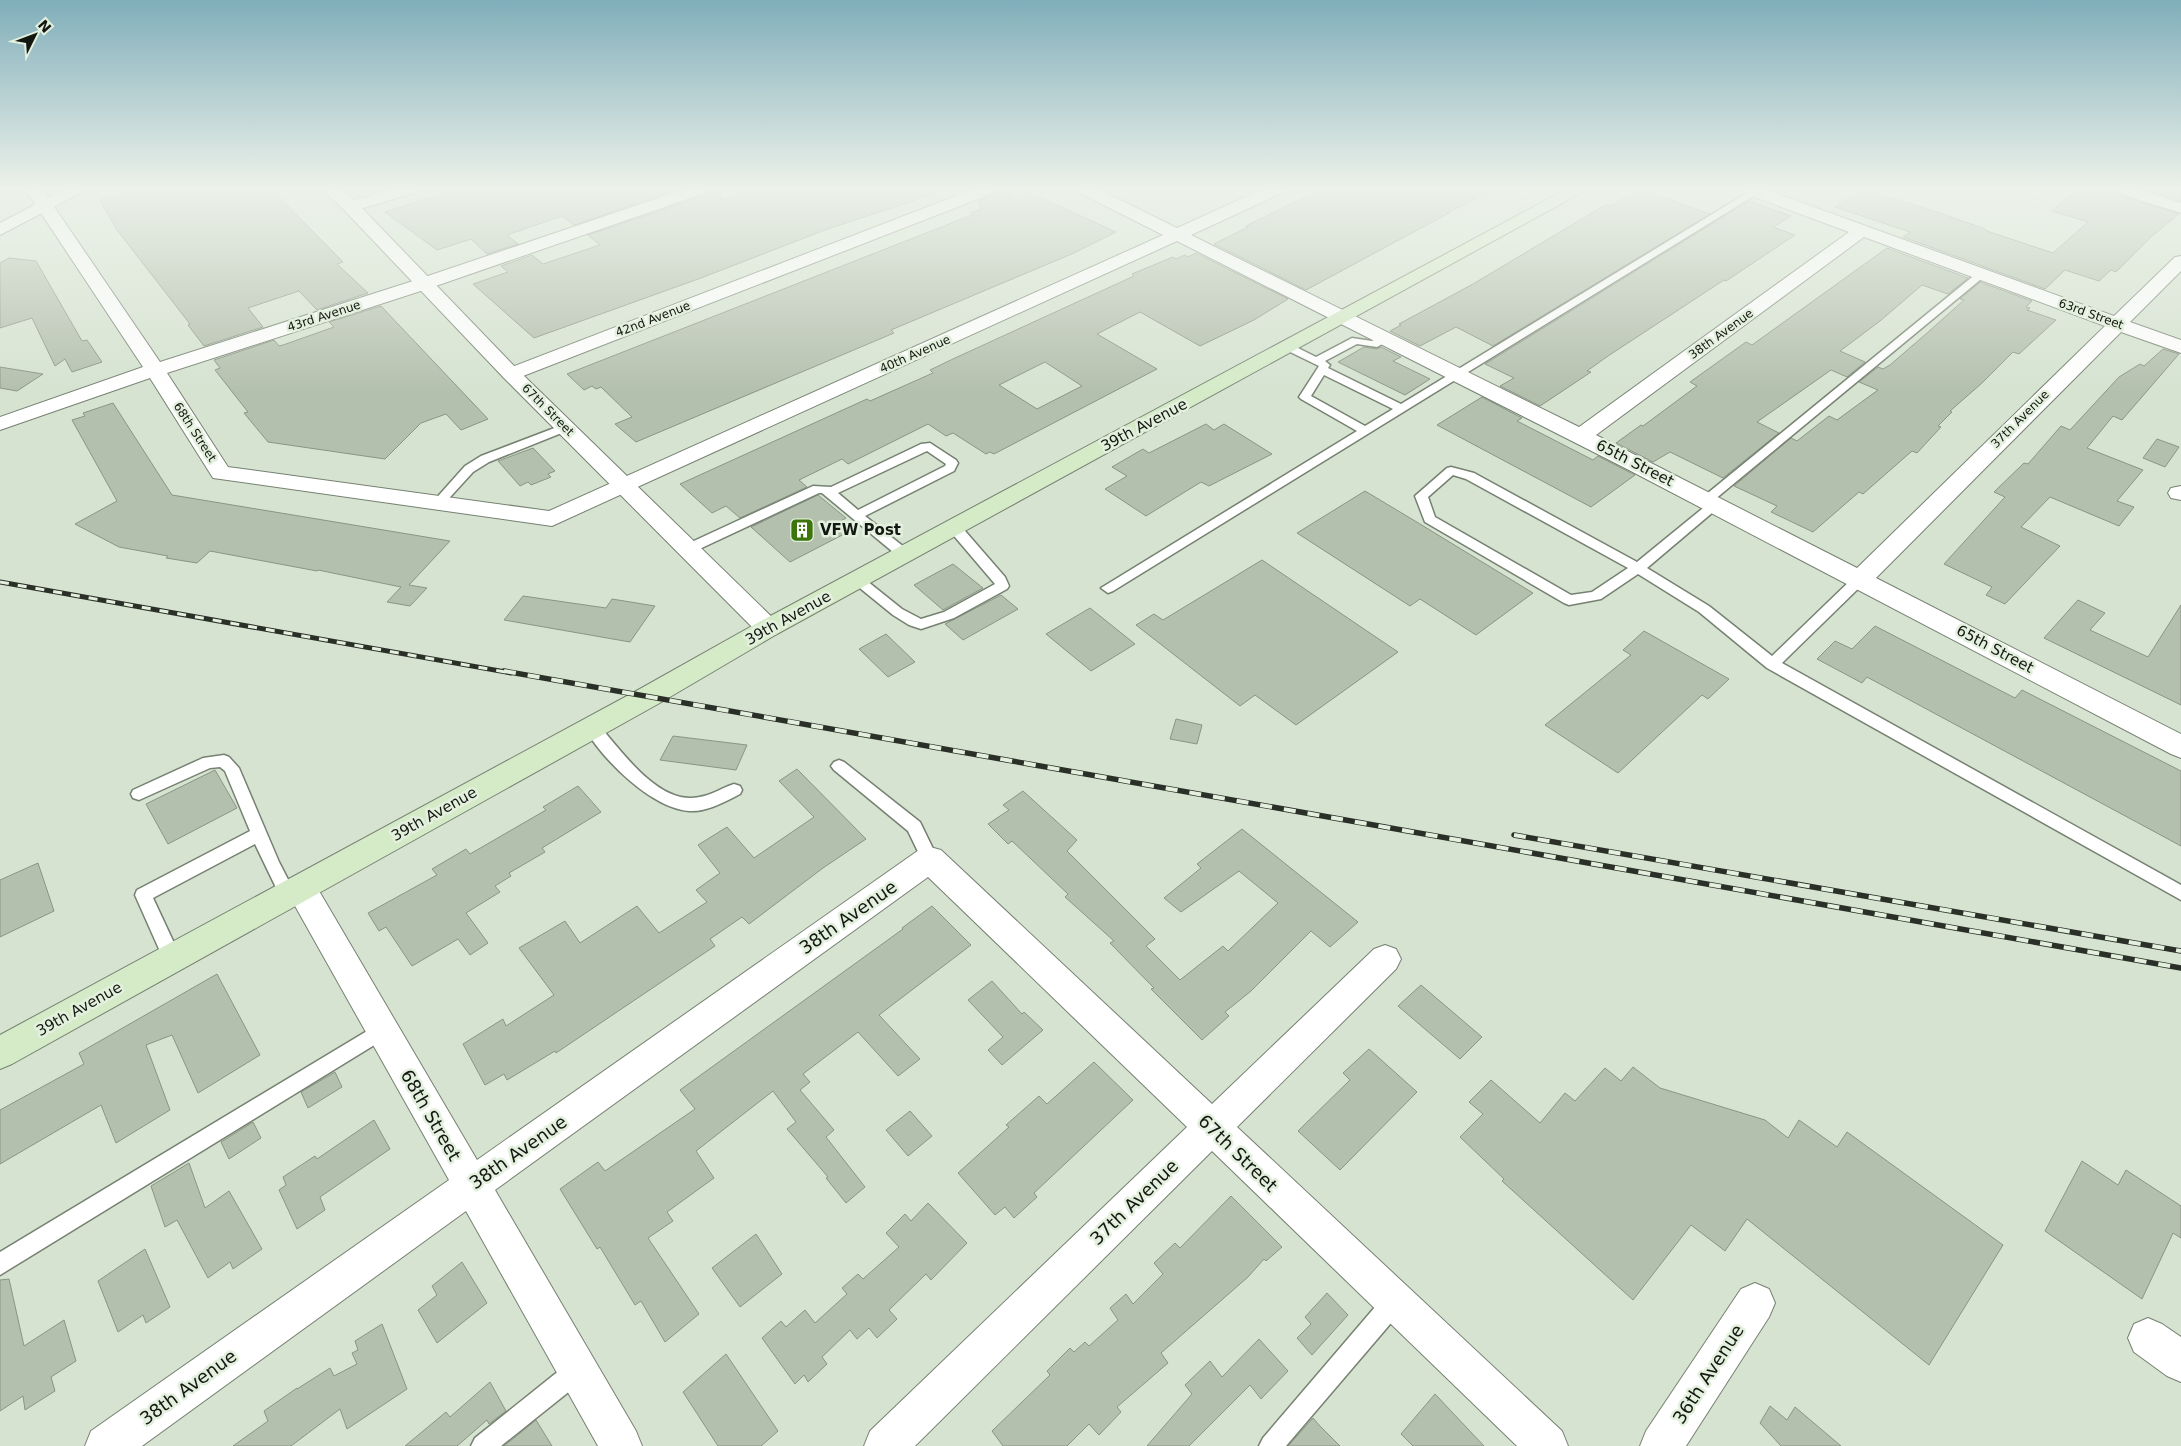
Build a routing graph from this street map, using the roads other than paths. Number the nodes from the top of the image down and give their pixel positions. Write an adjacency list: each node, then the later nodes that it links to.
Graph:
1 (79, 256): 20 (street, 68th Street)
2 (397, 256): 13 (street, 67th Street)
3 (504, 256): 13 (street, 43rd Avenue)
4 (815, 256): 21 (street, 42nd Avenue)
5 (1127, 256): 28 (street, 40th Avenue)
6 (1221, 256): 14 (street, 65th Street)
7 (1455, 256): 14 (main road, 39th Avenue)
8 (1647, 256): 22 (lane)
9 (1827, 256): 27 (street, 38th Avenue)
10 (1929, 256): 12 (street, 63rd Street)
11 (2181, 261): 15 (street, 37th Avenue)
12 (1981, 275): 15 (street, 63rd Street); 30 (lane)
13 (423, 284): 20 (street, 43rd Avenue); 21 (street, 67th Street)
14 (1343, 317): 16 (street, 65th Street); 17 (main road, 39th Avenue)
15 (2116, 323): 18 (street, 63rd Street); 38 (street, 37th Avenue)
16 (1385, 338): 19 (lane); 22 (street, 65th Street)
17 (1288, 347): 19 (lane); 34 (main road, 39th Avenue)
18 (2181, 347)
19 (1320, 366): 23 (lane); 26 (lane)
20 (155, 370): 24 (street, 43rd Avenue); 31 (street, 68th Street)
21 (511, 374): 25 (street, 67th Street)
22 (1458, 375): 23 (lane); 27 (street, 65th Street)
23 (1402, 409): 26 (lane)
24 (2, 424)
25 (565, 428): 28 (street, 67th Street); 31 (lane)
26 (1366, 431): 40 (lane)
27 (1581, 436): 30 (street, 65th Street)
28 (624, 486): 33 (street, 40th Avenue); 35 (street, 67th Street)
29 (829, 493): 32 (lane); 32 (lane); 35 (lane)
30 (1711, 502): 37 (lane); 38 (street, 65th Street)
31 (438, 503): 33 (street, 68th Street)
32 (857, 516): 36 (lane)
33 (552, 519)
34 (954, 528): 36 (main road, 39th Avenue); 39 (lane)
35 (688, 549): 41 (street, 67th Street)
36 (904, 554): 39 (main road, 39th Avenue)
37 (1638, 568): 37 (lane); 42 (lane)
38 (1860, 578): 42 (lane); 44 (street, 65th Street)
39 (857, 580): 41 (main road, 39th Avenue)
40 (1108, 588)
41 (768, 628): 43 (main road, 39th Avenue)
42 (1772, 664): 51 (lane)
43 (592, 727): 46 (lane); 50 (main road, 39th Avenue)
44 (2181, 747)
45 (839, 766): 49 (lane)
46 (734, 790)
47 (139, 794): 48 (lane)
48 (259, 834): 50 (lane); 52 (lane)
49 (930, 859): 56 (street, 67th Street); 57 (street, 38th Avenue)
50 (294, 891): 52 (main road, 39th Avenue); 54 (street, 68th Street)
51 (2181, 893)
52 (172, 958): 55 (main road, 39th Avenue)
53 (1385, 959): 56 (street, 37th Avenue)
54 (382, 1030): 57 (street, 68th Street); 58 (lane)
55 (0, 1053)
56 (1211, 1127): 59 (street, 67th Street); 67 (street, 37th Avenue)
57 (471, 1185): 63 (street, 68th Street); 64 (street, 38th Avenue)
58 (0, 1264)
59 (1395, 1301): 68 (lane); 69 (street, 67th Street)
60 (1755, 1303): 70 (street, 36th Avenue)
61 (2148, 1338): 62 (street)
62 (2181, 1362)
63 (578, 1370): 65 (lane); 66 (street, 68th Street)
64 (106, 1446)
65 (483, 1446)
66 (621, 1446)
67 (885, 1446)
68 (1271, 1446)
69 (1547, 1446)
70 (1661, 1446)

